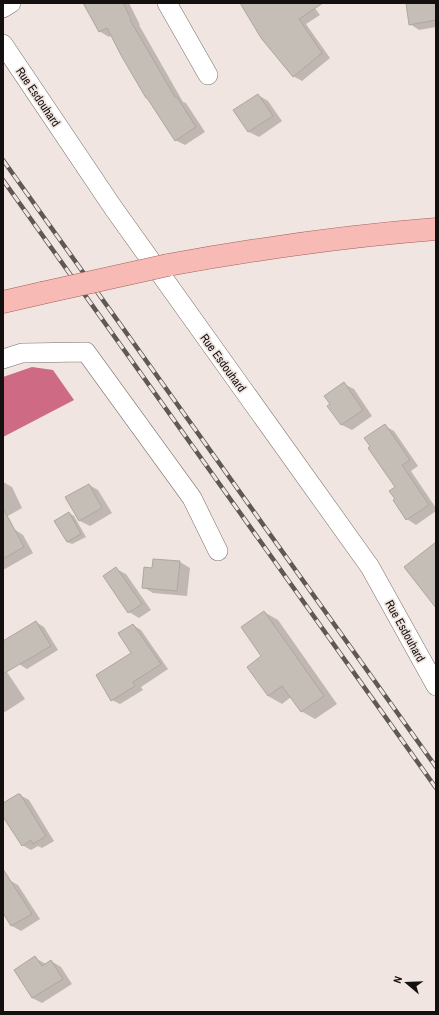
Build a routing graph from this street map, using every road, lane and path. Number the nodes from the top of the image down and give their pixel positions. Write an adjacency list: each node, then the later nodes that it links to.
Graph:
1 (11, 3): 3 (street)
2 (167, 3): 5 (street)
3 (3, 8)
4 (3, 44): 10 (street, Rue Esdouhard)
5 (208, 75)
6 (436, 229): 7 (main road, bridge)
7 (3, 302)
8 (3, 359): 9 (street)
9 (218, 551)
10 (436, 686)

